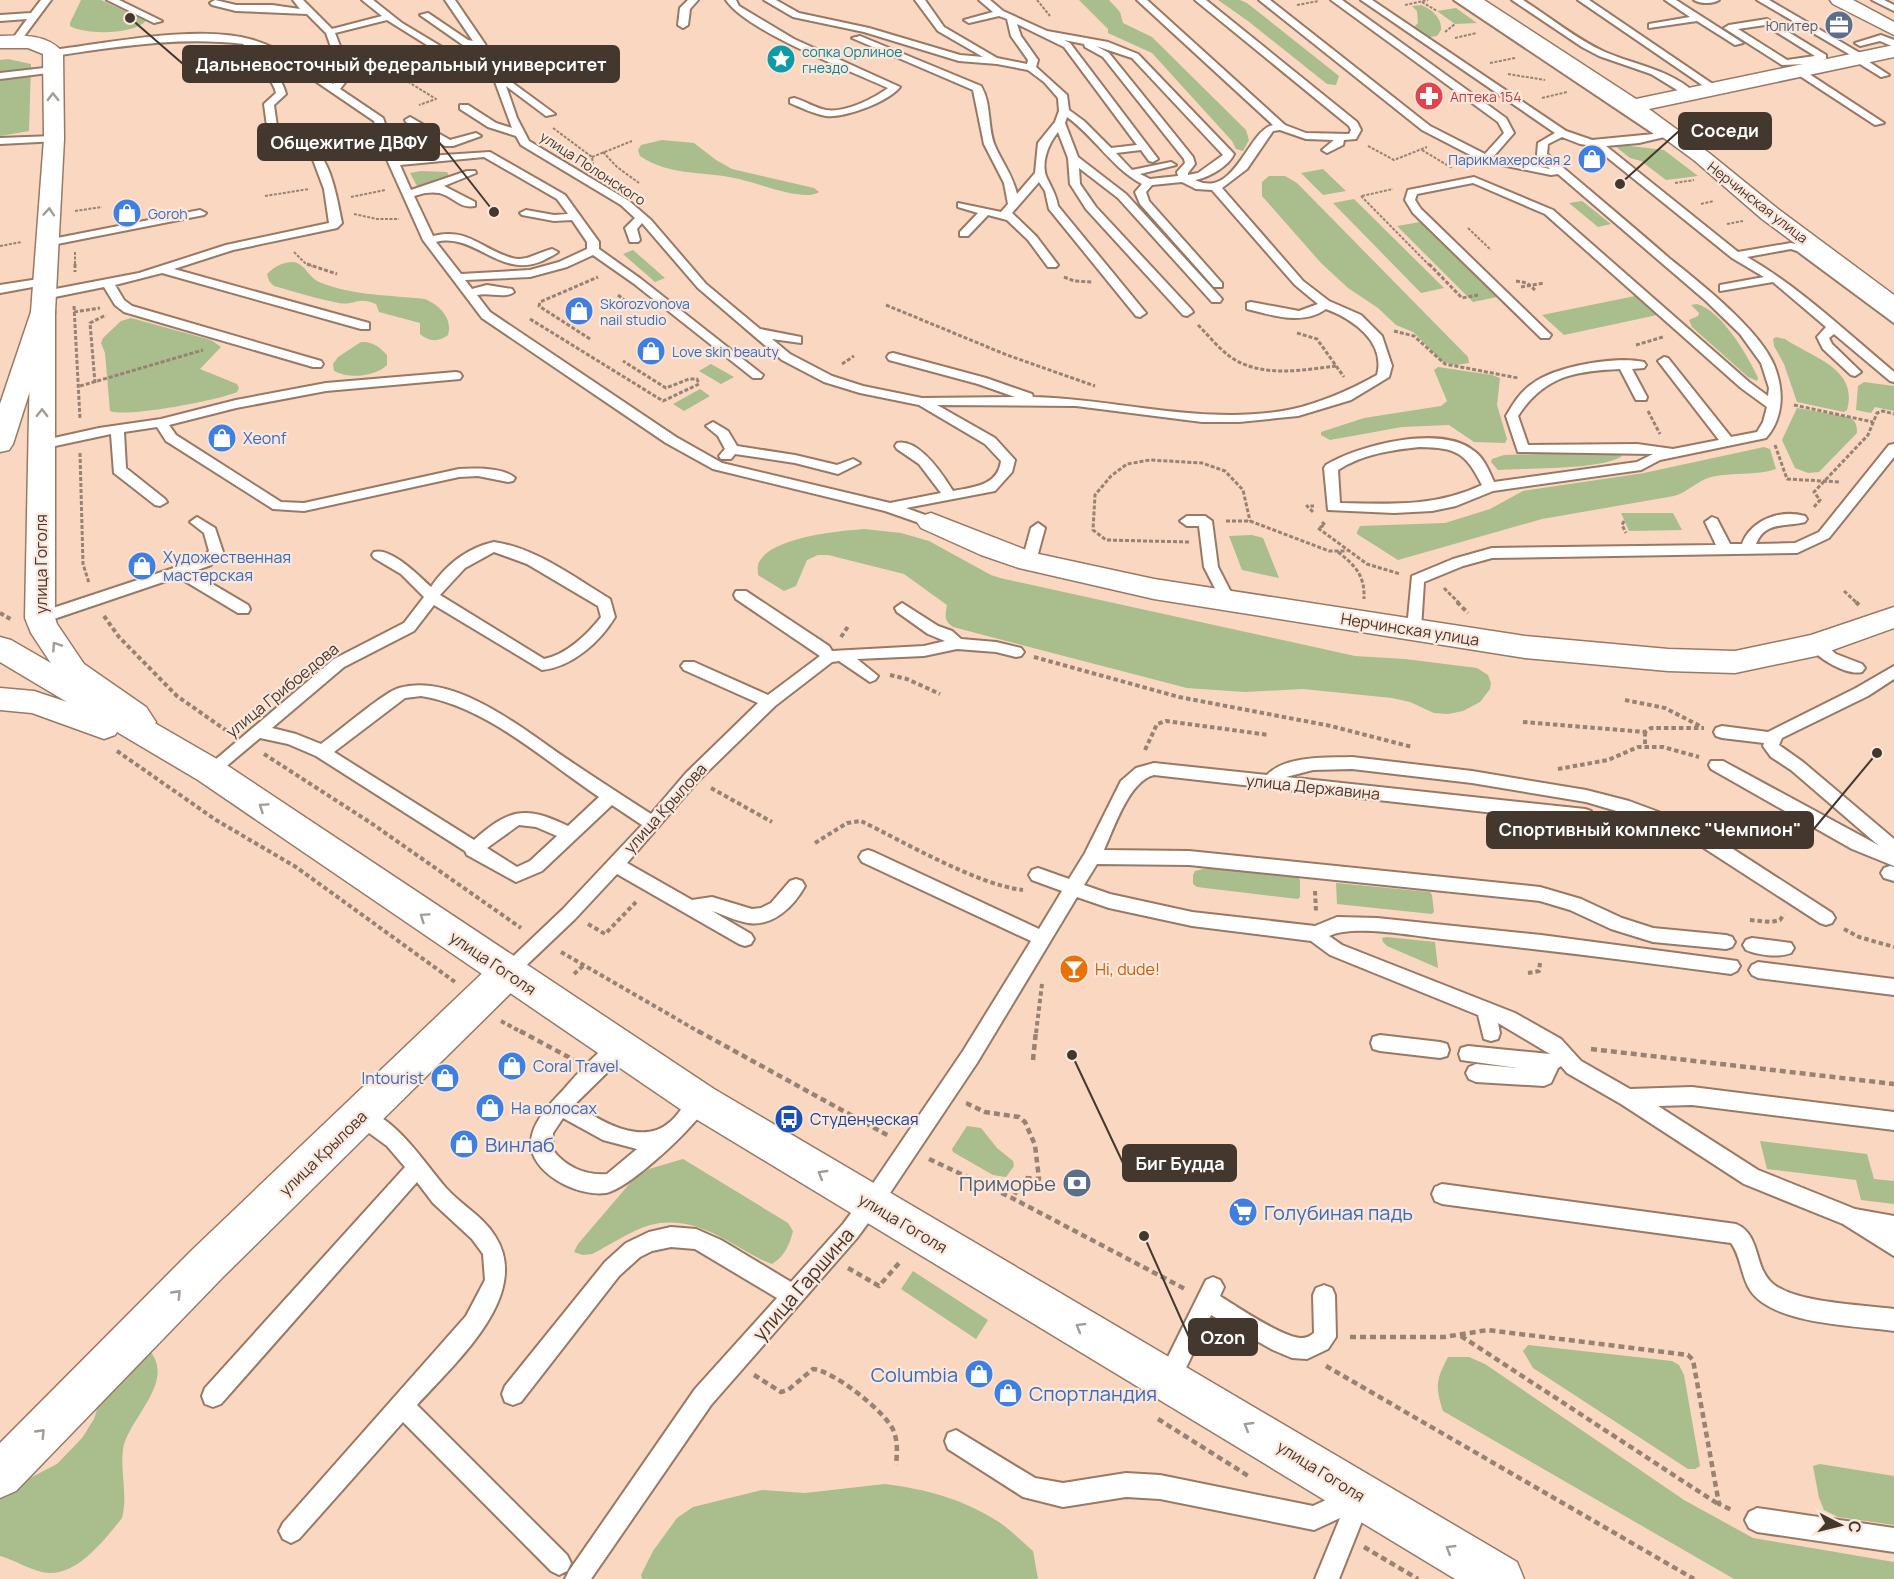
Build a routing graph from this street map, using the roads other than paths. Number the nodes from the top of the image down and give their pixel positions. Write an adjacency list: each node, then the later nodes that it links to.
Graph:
1 (46, 0): 32 (lane)
2 (112, 0): 40 (lane)
3 (298, 0): 28 (lane)
4 (367, 0): 34 (lane)
5 (450, 0): 52 (lane, улица Полонского)
6 (693, 0): 42 (lane)
7 (731, 0): 68 (lane)
8 (769, 0): 41 (lane)
9 (920, 0): 59 (lane)
10 (984, 0): 30 (lane)
11 (1142, 0): 76 (lane)
12 (1200, 0): 80 (lane)
13 (1264, 0): 95 (lane)
14 (1336, 0): 95 (lane)
15 (1366, 0): 78 (lane)
16 (1458, 0): 79 (lane)
17 (1472, 0): 69 (main road, Нерчинская улица)
18 (1517, 0): 67 (lane)
19 (1583, 0): 66 (lane)
20 (1670, 0): 37 (lane)
21 (1699, 0): 22 (lane)
22 (1713, 0)
23 (1762, 0): 29 (lane)
24 (1839, 0): 45 (main road)
25 (1877, 0): 27 (lane)
26 (215, 3): 28 (lane)
27 (1894, 8)
28 (310, 12): 46 (lane)
29 (1783, 12): 38 (lane); 57 (lane)
30 (1000, 13): 33 (lane); 39 (lane)
31 (425, 15): 52 (lane)
32 (35, 16): 35 (lane); 50 (lane)
33 (1011, 16): 44 (lane); 47 (lane); 55 (lane)
34 (389, 17): 46 (lane); 64 (lane)
35 (0, 18)
36 (1151, 18): 76 (lane)
37 (1697, 18): 43 (lane); 61 (lane)
38 (1747, 19)
39 (969, 20)
40 (157, 21)
41 (824, 22): 59 (lane); 109 (lane)
42 (683, 25)
43 (1652, 26)
44 (1025, 29)
45 (1894, 29)
46 (330, 32): 49 (lane); 65 (lane)
47 (1047, 34): 48 (lane); 86 (lane)
48 (1079, 38): 102 (lane); 102 (lane)
49 (339, 39)
50 (8, 41): 58 (main road)
51 (250, 42): 58 (lane); 65 (lane); 87 (lane)
52 (480, 44): 64 (lane, улица Полонского)
53 (1010, 45): 55 (lane)
54 (1894, 45): 57 (lane)
55 (1024, 47): 60 (lane)
56 (1894, 51): 57 (main road)
57 (1860, 53): 61 (main road); 62 (lane)
58 (53, 61): 63 (lane); 81 (main road, улица Гоголя, one-way to 58)
59 (997, 61): 60 (lane)
60 (1031, 68): 72 (lane)
61 (1804, 69): 61 (lane); 66 (main road); 75 (lane)
62 (1884, 75)
63 (0, 76)
64 (498, 76): 71 (lane); 77 (lane, улица Полонского)
65 (334, 88): 96 (lane)
66 (1715, 89): 67 (main road)
67 (1691, 94): 69 (main road)
68 (794, 101)
69 (1633, 106): 79 (main road, Нерчинская улица)
70 (464, 107): 77 (lane)
71 (550, 110)
72 (1064, 111): 74 (lane); 90 (lane)
73 (410, 120): 84 (lane)
74 (1060, 123): 93 (lane); 101 (lane)
75 (1879, 123)
76 (1275, 128): 80 (lane); 104 (lane)
77 (518, 133): 115 (lane, улица Полонского)
78 (1562, 133): 85 (lane); 98 (lane)
79 (1666, 134): 85 (lane); 137 (main road, Нерчинская улица)
80 (1339, 137): 89 (lane)
81 (54, 140): 83 (lane); 119 (main road, улица Гоголя, one-way to 81)
82 (0, 141): 83 (lane)
83 (29, 142): 91 (lane)
84 (445, 143): 88 (lane); 96 (lane)
85 (1597, 144): 122 (lane)
86 (1144, 147): 90 (lane); 94 (lane)
87 (274, 148)
88 (489, 149): 96 (lane); 114 (lane)
89 (1327, 150)
90 (1109, 151): 100 (lane)
91 (0, 153)
92 (317, 157): 124 (lane)
93 (1073, 158): 134 (lane); 138 (lane)
94 (1153, 159)
95 (1486, 159): 98 (lane)
96 (393, 162): 106 (lane)
97 (1171, 165): 100 (lane)
98 (1554, 165): 158 (lane)
99 (471, 173): 105 (lane)
100 (1131, 173): 103 (lane)
101 (1040, 174): 109 (lane); 139 (lane)
102 (1184, 179): 103 (lane); 104 (lane)
103 (1148, 183): 128 (lane)
104 (1215, 187): 135 (lane)
105 (433, 188): 106 (lane); 107 (lane)
106 (407, 195): 117 (lane)
107 (471, 204)
108 (962, 205): 110 (lane)
109 (1014, 205): 113 (lane)
110 (986, 212): 113 (lane); 116 (lane)
111 (200, 213): 119 (lane)
112 (526, 213): 114 (lane)
113 (1008, 216): 123 (lane)
114 (575, 217): 120 (lane)
115 (642, 217): 118 (lane); 143 (lane, улица Полонского)
116 (964, 234)
117 (429, 240): 121 (lane); 125 (lane)
118 (634, 240)
119 (47, 243): 133 (main road, улица Гоголя)
120 (593, 250): 125 (lane); 152 (lane)
121 (552, 252)
122 (1736, 256): 126 (lane); 140 (lane)
123 (1052, 265)
124 (161, 270): 127 (lane); 141 (lane)
125 (456, 278): 132 (lane)
126 (1775, 278): 129 (lane); 142 (lane)
127 (107, 282): 133 (lane); 148 (lane)
128 (1218, 285)
129 (1724, 288)
130 (0, 290): 133 (lane)
131 (508, 292): 132 (lane)
132 (468, 294): 170 (lane)
133 (44, 296): 163 (main road); 164 (main road, улица Гоголя, one-way to 133)
134 (1216, 299)
135 (1325, 304): 136 (lane); 156 (lane)
136 (1251, 306)
137 (1894, 306)
138 (1187, 312)
139 (1140, 313)
140 (1894, 320)
141 (365, 326)
142 (1834, 327): 151 (lane); 154 (lane)
143 (757, 332): 145 (lane); 157 (lane, улица Полонского)
144 (1545, 335): 158 (lane)
145 (797, 340)
146 (893, 357): 156 (lane)
147 (1664, 361): 162 (lane)
148 (316, 364)
149 (1624, 365): 150 (lane); 155 (lane); 168 (lane)
150 (1640, 365)
151 (1855, 372)
152 (757, 375)
153 (456, 376): 159 (lane)
154 (1894, 378)
155 (1641, 397)
156 (1036, 400): 157 (lane)
157 (922, 402): 173 (lane)
158 (1774, 403): 162 (lane)
159 (160, 423): 161 (lane); 171 (lane)
160 (713, 426): 167 (lane)
161 (117, 429): 164 (lane); 174 (lane)
162 (1729, 443): 168 (lane)
163 (0, 444)
164 (41, 445): 193 (main road, улица Гоголя)
165 (902, 446): 173 (lane)
166 (1894, 448): 182 (lane)
167 (732, 449): 169 (lane); 170 (lane)
168 (1669, 453): 172 (lane)
169 (853, 463)
170 (718, 466): 175 (lane)
171 (508, 478)
172 (1490, 487): 172 (lane)
173 (950, 497): 175 (lane)
174 (160, 502)
175 (890, 507): 179 (lane)
176 (1800, 519): 182 (lane)
177 (1186, 521): 189 (lane)
178 (197, 522): 186 (lane)
179 (931, 522): 185 (main road, Нерчинская улица)
180 (1712, 522): 183 (lane)
181 (1038, 528): 185 (lane)
182 (1747, 549): 183 (lane)
183 (1726, 550): 194 (lane)
184 (379, 555): 188 (lane)
185 (1029, 561): 189 (main road, Нерчинская улица)
186 (181, 572): 191 (lane); 193 (lane)
187 (741, 595): 199 (lane)
188 (432, 597): 188 (lane, улица Грибоедова); 206 (lane, улица Грибоедова)
189 (1230, 602): 194 (main road, Нерчинская улица)
190 (902, 608): 195 (lane)
191 (243, 609)
192 (1894, 617): 196 (main road, Нерчинская улица)
193 (40, 618): 209 (main road, улица Гоголя, one-way to 193)
194 (1414, 629): 196 (main road, Нерчинская улица)
195 (957, 644): 198 (lane); 199 (lane)
196 (1816, 645): 201 (lane)
197 (0, 648): 209 (main road)
198 (1016, 652)
199 (835, 656): 203 (lane); 205 (lane, улица Крылова)
200 (689, 666): 205 (lane)
201 (1857, 668)
202 (1894, 672): 208 (lane)
203 (870, 676)
204 (0, 699): 209 (main road)
205 (768, 702): 216 (lane, улица Крылова)
206 (256, 732): 210 (lane); 212 (lane, улица Грибоедова)
207 (1722, 732): 208 (lane)
208 (1772, 738): 218 (lane)
209 (158, 742): 212 (main road, улица Гоголя)
210 (322, 752): 214 (lane); 219 (lane)
211 (1717, 765): 223 (lane)
212 (210, 771): 237 (main road, улица Гоголя, one-way to 212)
213 (1271, 782): 215 (lane, улица Державина); 221 (lane, улица Державина); 228 (lane)
214 (611, 796): 216 (lane); 217 (lane)
215 (1585, 816)
216 (653, 824): 222 (lane, улица Крылова)
217 (570, 834): 219 (lane); 219 (lane)
218 (1894, 849)
219 (473, 850)
220 (868, 857): 230 (lane)
221 (1092, 857): 226 (lane, улица Гаршина); 232 (lane)
222 (614, 864): 227 (lane); 237 (lane, улица Крылова)
223 (1893, 869)
224 (1038, 875): 226 (lane)
225 (796, 886): 227 (lane)
226 (1072, 888): 229 (lane); 230 (lane, улица Гаршина)
227 (690, 908): 231 (lane)
228 (1826, 918)
229 (1316, 934): 235 (lane); 239 (lane)
230 (1041, 938): 255 (lane, улица Гаршина)
231 (745, 939)
232 (1726, 942)
233 (1752, 945): 234 (lane)
234 (1785, 948)
235 (1731, 966)
236 (1758, 970): 238 (lane)
237 (507, 973): 242 (main road, улица Гоголя); 250 (main road, улица Крылова)
238 (1894, 987)
239 (1486, 1010): 240 (lane); 245 (lane)
240 (1491, 1033)
241 (1380, 1043): 243 (lane)
242 (619, 1048): 248 (main road, улица Гоголя); 249 (lane)
243 (1440, 1050)
244 (1468, 1054): 245 (lane)
245 (1555, 1055): 246 (lane); 247 (lane)
246 (1476, 1073)
247 (1628, 1098): 251 (lane); 256 (lane)
248 (700, 1101): 252 (lane); 255 (main road, улица Гоголя, one-way to 248)
249 (562, 1106): 252 (lane); 252 (lane)
250 (361, 1116): 253 (lane); 267 (main road, улица Крылова, one-way to 250)
251 (1891, 1123)
252 (666, 1137)
253 (418, 1167): 264 (lane); 265 (lane)
254 (1442, 1194): 261 (lane)
255 (860, 1217): 260 (lane, улица Гаршина); 262 (main road, улица Гоголя, one-way to 255)
256 (1850, 1217): 257 (lane); 258 (lane)
257 (1894, 1226)
258 (1894, 1246)
259 (1324, 1294): 262 (lane)
260 (793, 1296): 263 (lane); 273 (lane, улица Гаршина)
261 (1894, 1320)
262 (1170, 1379): 268 (main road, улица Гоголя, one-way to 262)
263 (513, 1394)
264 (213, 1396)
265 (404, 1406): 270 (lane); 272 (lane)
266 (956, 1441): 268 (lane)
267 (0, 1475)
268 (1360, 1495): 274 (lane); 275 (main road, улица Гоголя, one-way to 268)
269 (1757, 1520): 271 (lane)
270 (291, 1531)
271 (1894, 1539)
272 (559, 1563)
273 (577, 1579)
274 (1327, 1579)
275 (1500, 1579)

